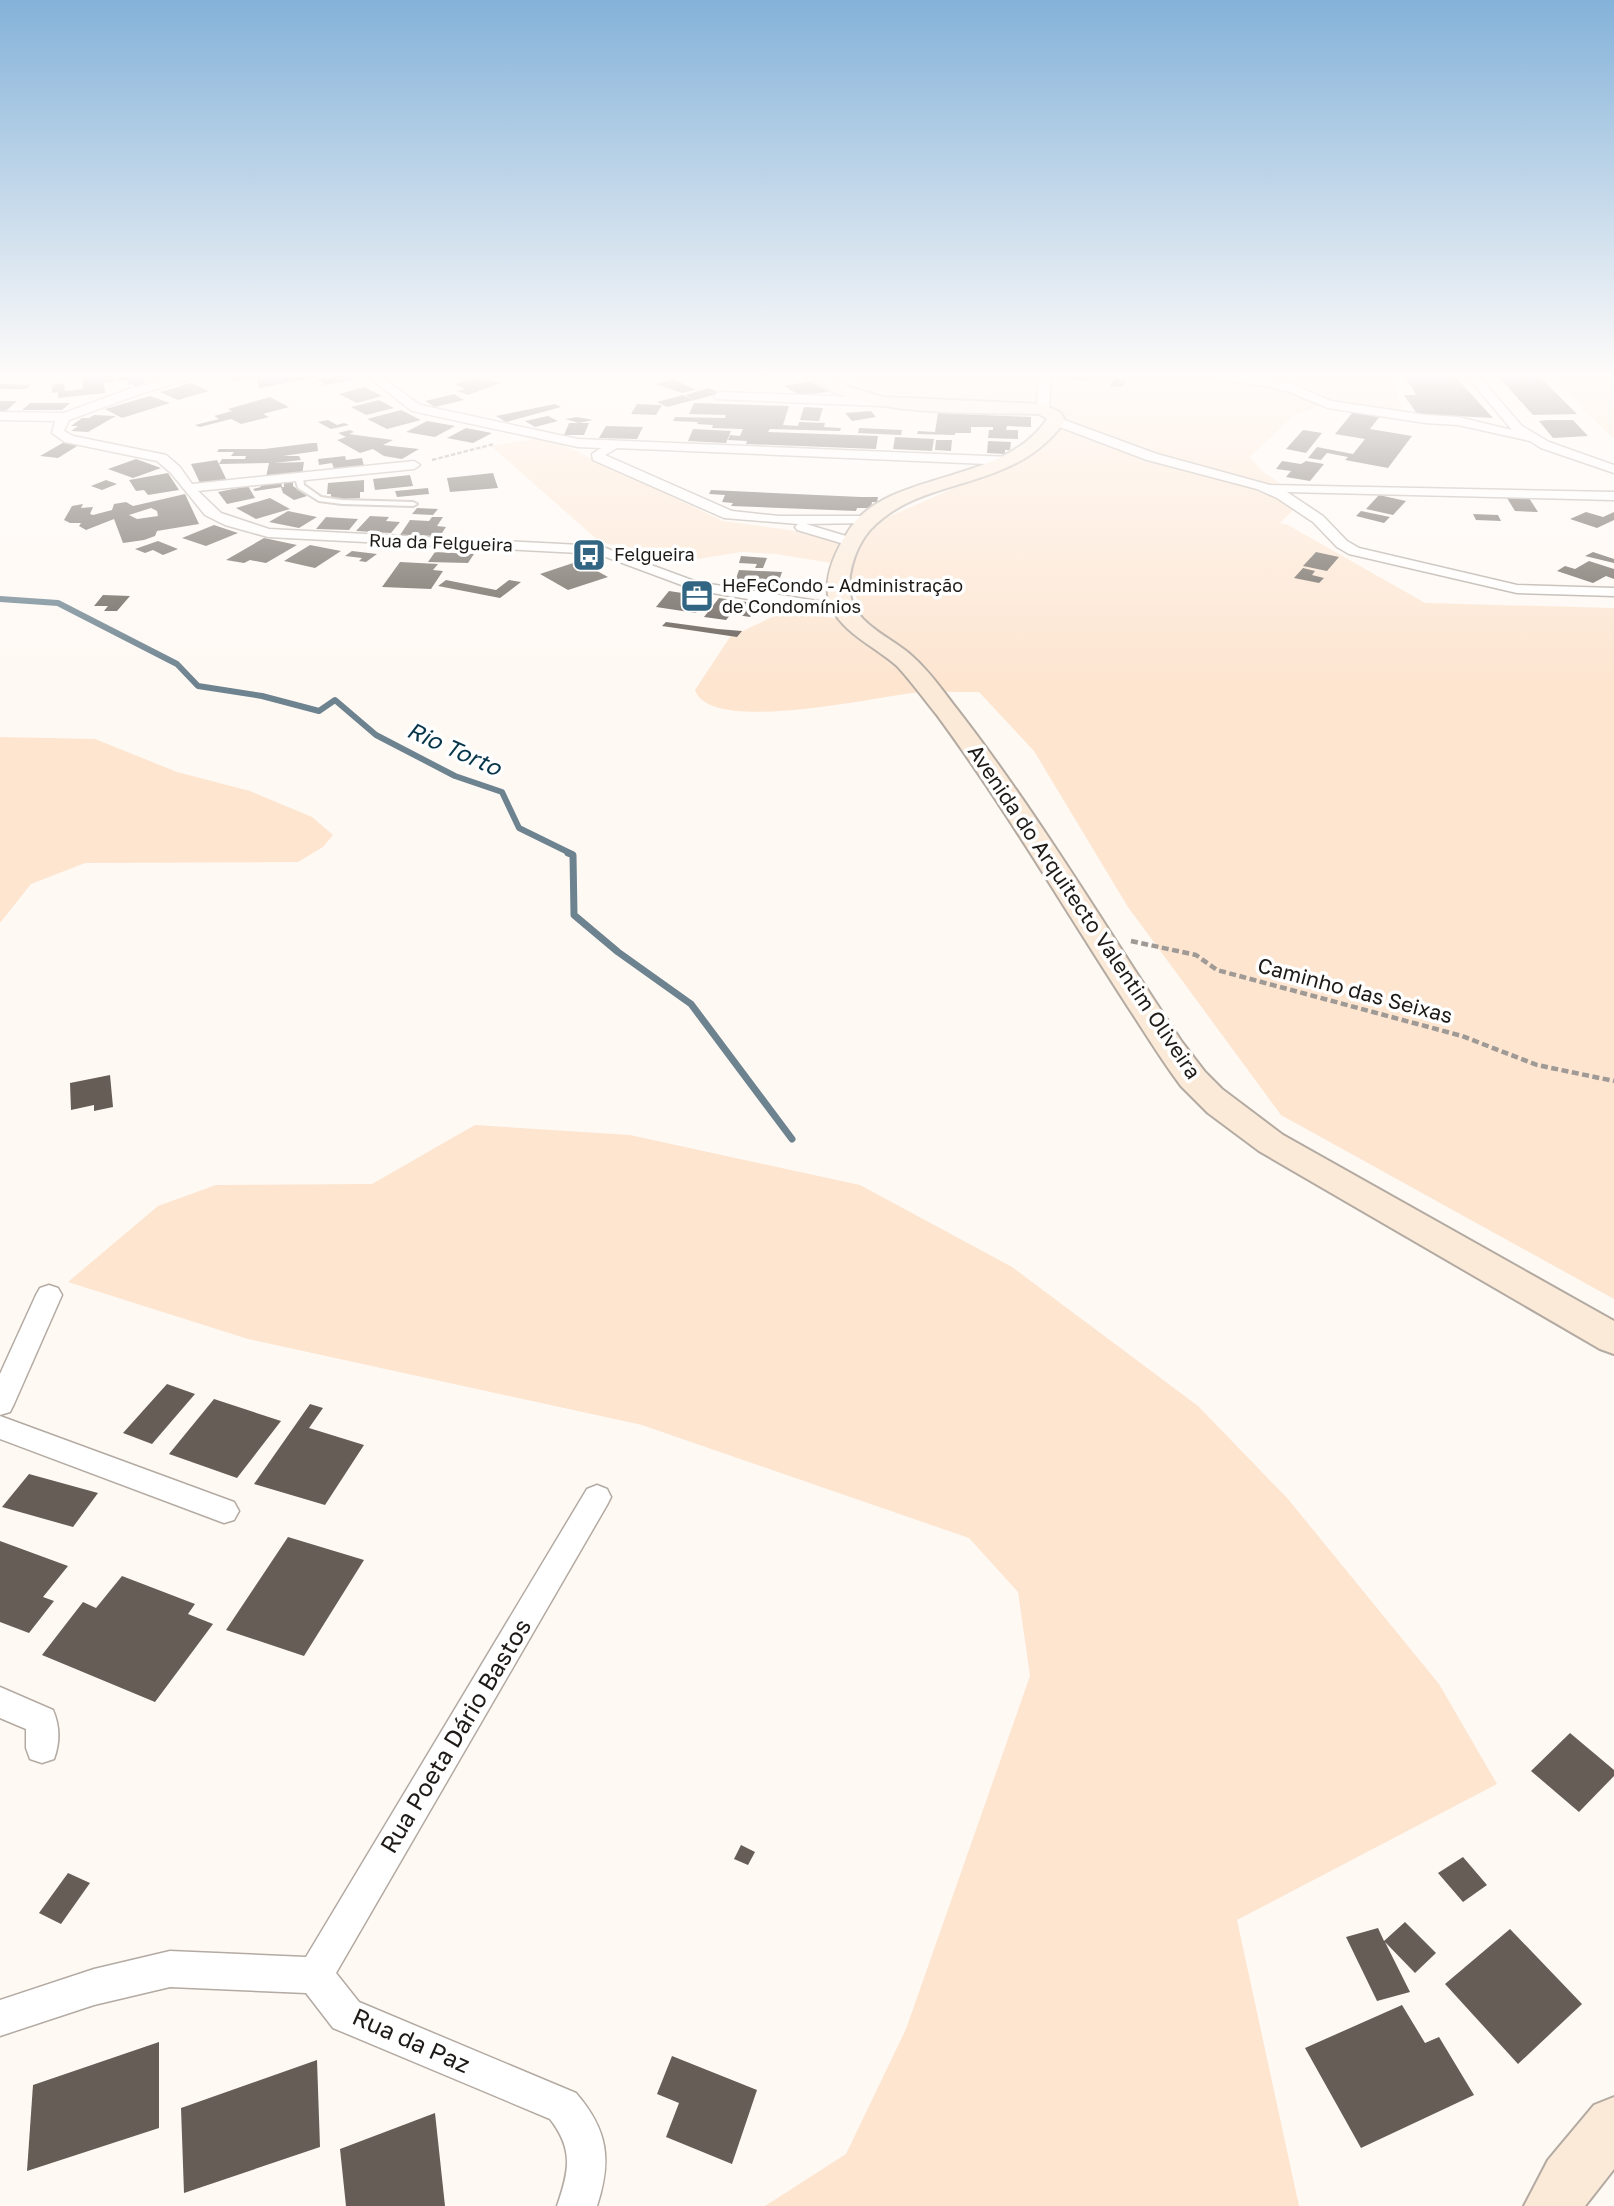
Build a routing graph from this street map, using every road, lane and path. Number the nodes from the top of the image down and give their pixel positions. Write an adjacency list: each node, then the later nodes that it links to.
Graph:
1 (180, 476): 8 (street, Rua da Felgueira)
2 (309, 476): 6 (street)
3 (641, 476): 12 (street)
4 (968, 476): 11 (street)
5 (1224, 476): 7 (street)
6 (299, 477): 8 (street); 10 (lane)
7 (1262, 486): 9 (street); 14 (street)
8 (190, 488): 15 (street, Rua da Felgueira)
9 (1614, 496)
10 (413, 504)
11 (866, 519): 12 (street); 13 (street)
12 (779, 520): 13 (street)
13 (851, 542): 15 (street)
14 (1614, 592)
15 (843, 610): 16 (street, Avenida do Arquitecto Valentim Oliveira)
16 (1090, 929): 17 (path, Caminho das Seixas); 19 (street, Avenida do Arquitecto Valentim Oliveira)
17 (1614, 1081)
18 (49, 1295): 20 (street)
19 (1614, 1339)
20 (0, 1404)
21 (0, 1427): 23 (street)
22 (597, 1497): 26 (street, Rua Poeta Dário Bastos)
23 (224, 1511)
24 (0, 1703): 25 (street)
25 (42, 1748)
26 (315, 1975): 27 (street); 29 (street, Rua da Paz)
27 (0, 2018)
28 (1614, 2125): 30 (street)
29 (577, 2206)
30 (1553, 2206)

